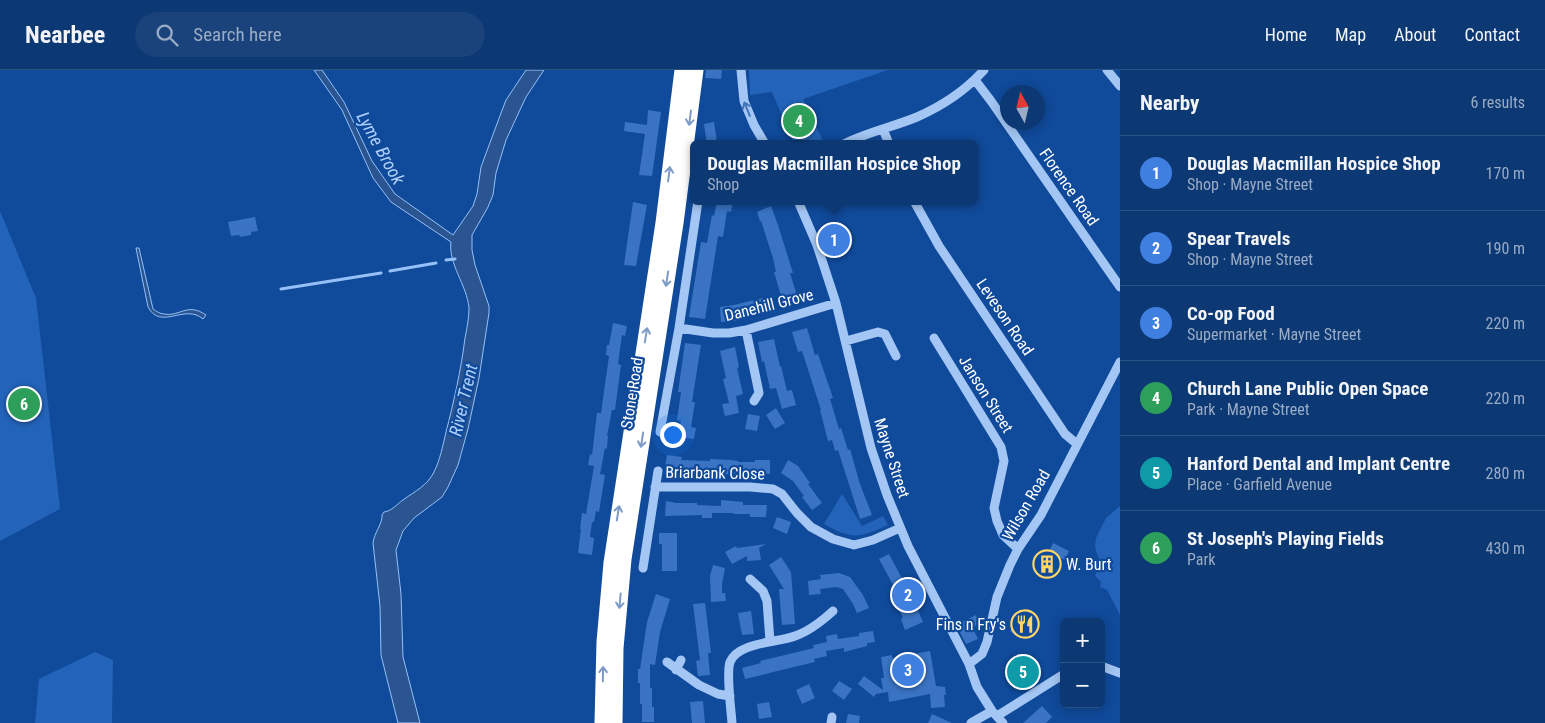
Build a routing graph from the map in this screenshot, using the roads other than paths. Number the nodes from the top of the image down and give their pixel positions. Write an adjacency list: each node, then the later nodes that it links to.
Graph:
1 (682, 70): 43 (highway, Stone Road, one-way to 1)
2 (696, 70): 43 (highway, Stone Road, one-way to 43)
3 (741, 70): 9 (street, one-way to 3)
4 (984, 70): 6 (street)
5 (1107, 70): 7 (street)
6 (975, 80): 8 (street); 15 (street, Florence Road)
7 (1120, 86)
8 (883, 128): 10 (street); 11 (street)
9 (763, 140)
10 (852, 140)
11 (888, 140)
12 (697, 205): 17 (street)
13 (800, 205): 16 (street, Mayne Street)
14 (916, 205): 25 (street, Leveson Road)
15 (1120, 287)
16 (836, 303): 18 (street, Danehill Grove); 20 (street, Mayne Street)
17 (679, 328): 18 (street, Danehill Grove); 24 (street)
18 (746, 330): 23 (street)
19 (934, 338): 29 (street, Janson Street)
20 (846, 341): 21 (street); 28 (street, Mayne Street)
21 (896, 356)
22 (1120, 362): 25 (street, Wilson Road)
23 (754, 401)
24 (663, 430)
25 (1077, 444): 29 (street, Wilson Road)
26 (658, 471): 27 (street, Briarbank Close)
27 (655, 487): 28 (street, Briarbank Close); 30 (street, Briarbank Close)
28 (900, 528): 36 (street, Mayne Street)
29 (1018, 549): 36 (street, Wilson Road)
30 (643, 568)
31 (750, 579): 33 (street)
32 (833, 611): 33 (street)
33 (770, 642): 41 (street)
34 (681, 660): 38 (street)
35 (666, 662): 38 (street)
36 (969, 664): 42 (street, Mayne Street)
37 (1105, 667): 39 (street)
38 (676, 670): 41 (street)
39 (1120, 673)
40 (1060, 677): 42 (street)
41 (730, 696): 44 (street)
42 (997, 717): 45 (street)
43 (608, 723)
44 (732, 723)
45 (971, 723)

